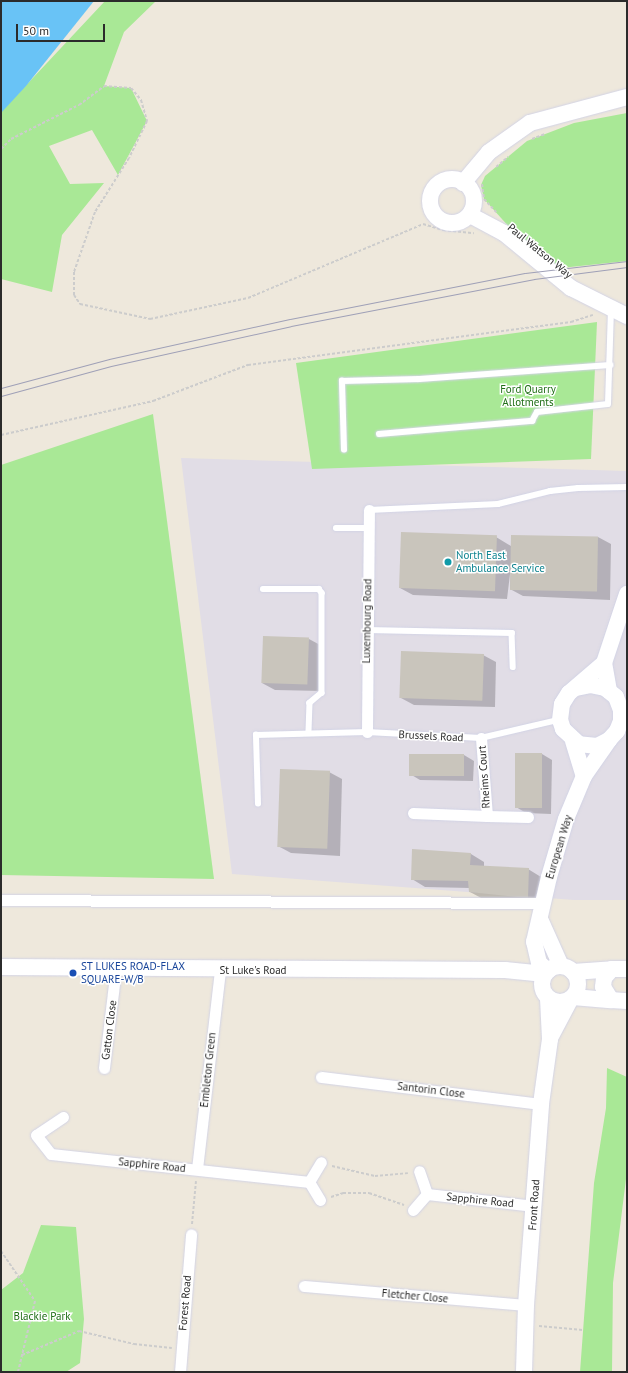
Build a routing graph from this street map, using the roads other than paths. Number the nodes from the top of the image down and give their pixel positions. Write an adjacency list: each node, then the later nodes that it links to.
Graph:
1 (627, 98): 2 (main road)
2 (463, 183): 3 (main road); 3 (main road)
3 (470, 214): 4 (main road)
4 (611, 310): 5 (main road); 6 (lane)
5 (627, 316)
6 (610, 365): 7 (lane); 8 (lane)
7 (379, 434)
8 (344, 450)
9 (627, 487): 10 (lane)
10 (369, 510): 12 (street, Luxembourg Road)
11 (336, 528): 12 (lane)
12 (369, 528): 15 (street, Luxembourg Road)
13 (263, 589): 23 (lane)
14 (627, 594): 16 (main road)
15 (367, 630): 17 (lane); 22 (street, Luxembourg Road)
16 (604, 663): 18 (main road); 19 (main road)
17 (513, 667)
18 (576, 688): 19 (main road); 20 (main road)
19 (609, 691): 21 (main road)
20 (560, 720): 24 (lane, Brussels Road); 26 (main road)
21 (624, 721): 25 (main road)
22 (367, 732): 23 (lane, Brussels Road); 24 (lane, Brussels Road)
23 (309, 734): 28 (lane, Brussels Road)
24 (481, 738): 30 (street, Rheims Court)
25 (609, 740): 26 (main road); 27 (main road, European Way)
26 (573, 741): 27 (main road)
27 (584, 776): 33 (main road, European Way)
28 (258, 804)
29 (413, 813): 30 (street, Rheims Court)
30 (487, 816): 31 (street, Rheims Court)
31 (528, 817)
32 (1, 900): 33 (street)
33 (543, 903): 38 (main road, European Way)
34 (1, 967): 35 (main road, St Luke's Road)
35 (116, 968): 37 (main road, St Luke's Road); 42 (street, Gatton Close)
36 (620, 969): 38 (main road); 40 (main road)
37 (220, 970): 38 (main road, St Luke's Road); 47 (street, Embleton Green)
38 (553, 979): 39 (main road); 39 (main road); 41 (main road)
39 (571, 999): 40 (main road); 41 (main road)
40 (623, 1001)
41 (550, 1039): 44 (main road, Front Road)
42 (104, 1068)
43 (321, 1077): 44 (street, Santorin Close)
44 (541, 1104): 52 (main road, Front Road)
45 (63, 1117): 47 (street, Sapphire Road)
46 (322, 1162): 49 (street)
47 (197, 1169): 49 (street, Sapphire Road)
48 (419, 1171): 50 (street)
49 (308, 1182): 51 (street)
50 (427, 1194): 52 (street, Sapphire Road); 53 (street)
51 (320, 1200)
52 (534, 1206): 56 (main road, Front Road)
53 (413, 1210)
54 (191, 1234): 57 (street, Forest Road)
55 (304, 1286): 56 (street, Fletcher Close)
56 (526, 1305): 58 (main road, Front Road)
57 (180, 1372)
58 (524, 1372)

